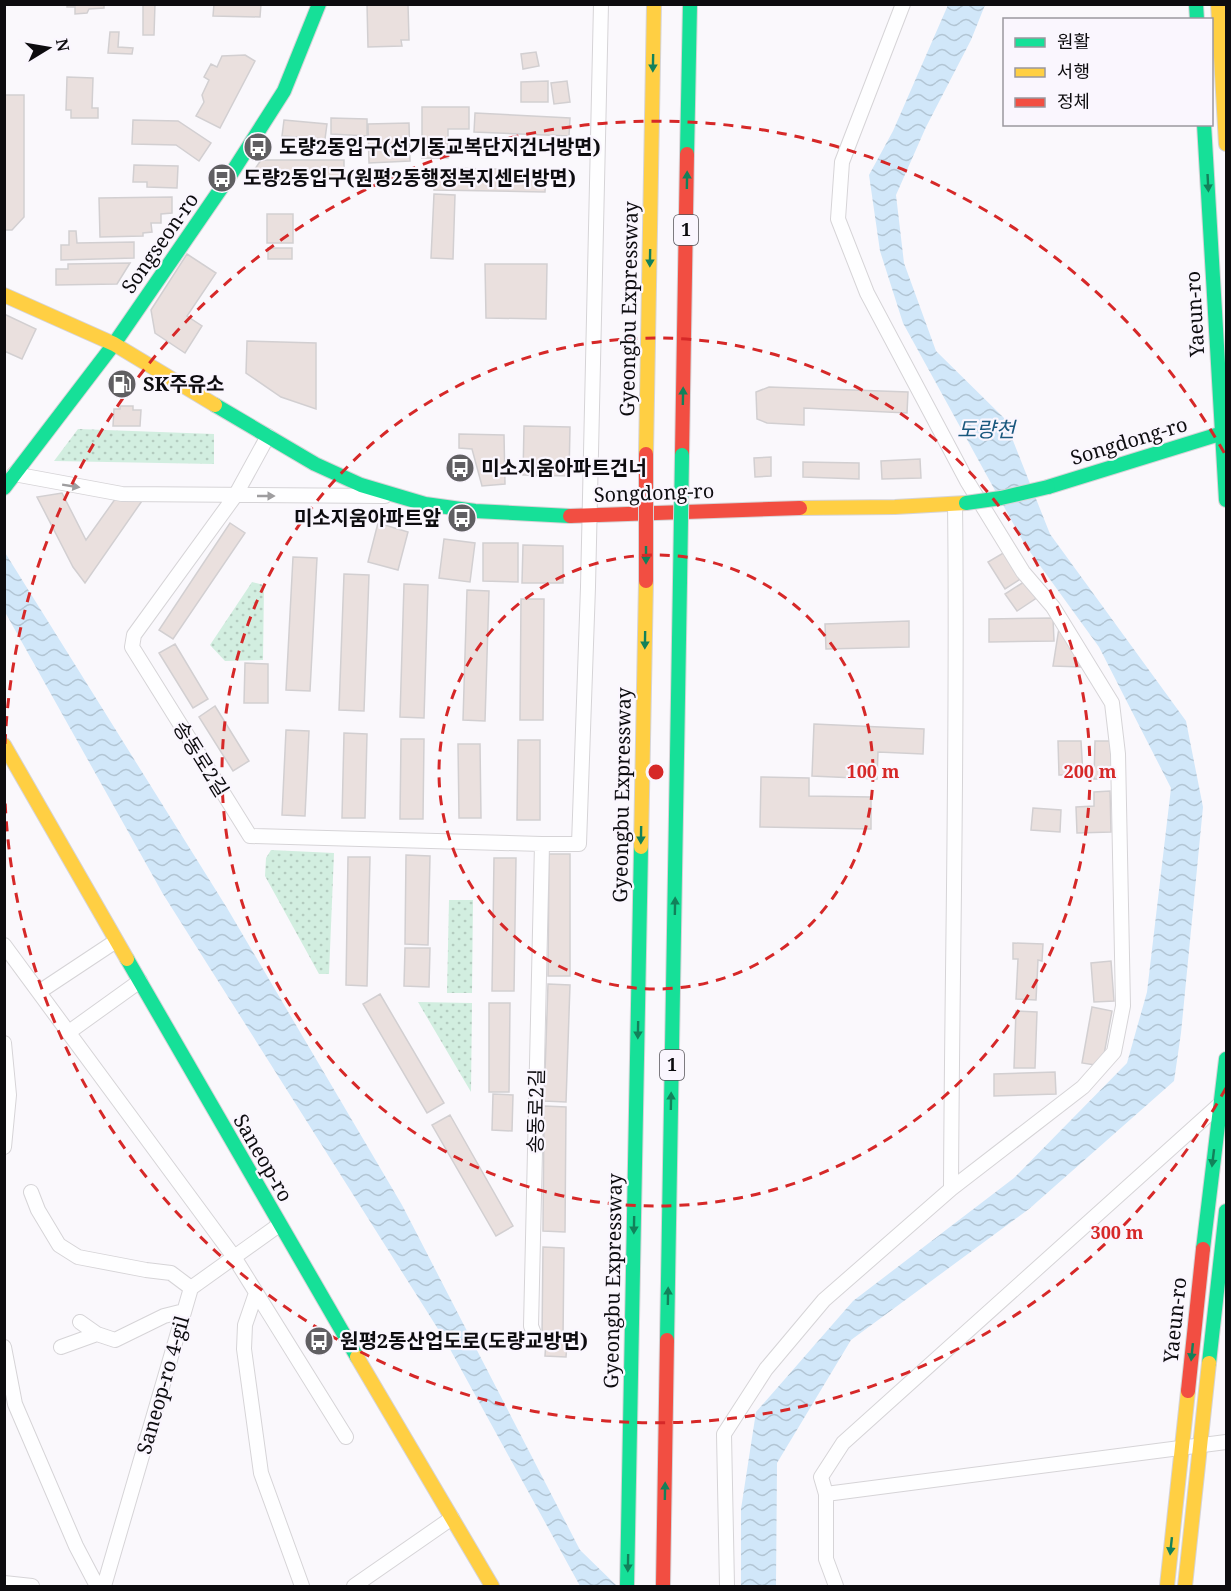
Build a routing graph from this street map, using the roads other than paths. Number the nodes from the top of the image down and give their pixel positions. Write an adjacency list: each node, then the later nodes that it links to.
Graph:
1 (319, 4): 10 (main road, Songseon-ro)
2 (601, 4): 19 (street)
3 (654, 4): 58 (main road, Gyeongbu Expressway / 1, one-way to 58, bridge)
4 (690, 4): 59 (main road, 1, one-way to 4, bridge)
5 (903, 4): 31 (street)
6 (1218, 4): 8 (main road)
7 (1204, 126): 11 (main road, Yaeun-ro, one-way to 11)
8 (1227, 144)
9 (4, 295): 10 (main road, Songdong-ro)
10 (114, 344): 12 (main road, Songdong-ro); 13 (main road, Songseon-ro)
11 (1224, 433): 17 (main road, Yaeun-ro); 18 (main road, Songdong-ro, bridge)
12 (268, 436): 15 (street, 송동로2길); 16 (main road, Songdong-ro)
13 (14, 474): 14 (main road, Songseon-ro); 15 (street, one-way to 15)
14 (4, 488)
15 (235, 496): 16 (street, one-way to 16); 21 (street, 송동로2길)
16 (400, 497): 19 (main road, Songdong-ro)
17 (1227, 500)
18 (960, 503): 19 (main road, Songdong-ro); 31 (street)
19 (590, 516): 21 (street, 송동로2길)
20 (4, 745): 22 (main road, Saneop-ro)
21 (542, 844): 42 (street, 송동로2길)
22 (117, 941): 24 (main road, Saneop-ro); 25 (street)
23 (4, 945): 25 (street)
24 (140, 981): 26 (street); 34 (main road, Saneop-ro)
25 (39, 992): 26 (street)
26 (69, 1032): 35 (street)
27 (4, 1043): 30 (street)
28 (1227, 1059): 29 (main road, Yaeun-ro)
29 (1219, 1105): 48 (main road, Yaeun-ro, one-way to 48); 49 (street)
30 (4, 1147)
31 (951, 1189): 60 (street)
32 (31, 1192): 37 (street)
33 (1227, 1210): 36 (main road, Yaeun-ro)
34 (279, 1226): 35 (street); 50 (main road, Saneop-ro)
35 (234, 1257): 37 (street); 38 (street)
36 (1224, 1261): 47 (main road, Yaeun-ro)
37 (191, 1288): 39 (street, Saneop-ro 4-gil)
38 (256, 1293): 45 (street); 55 (street)
39 (184, 1311): 41 (street); 54 (street, Saneop-ro 4-gil)
40 (80, 1322): 41 (street)
41 (97, 1335): 44 (street)
42 (537, 1341)
43 (4, 1347): 53 (street)
44 (61, 1347)
45 (346, 1437)
46 (1227, 1442): 47 (street)
47 (1200, 1445): 48 (street); 63 (main road, Yaeun-ro)
48 (1182, 1447): 49 (street); 62 (main road, Yaeun-ro, one-way to 62)
49 (826, 1494): 61 (street)
50 (452, 1518): 56 (street); 57 (main road, Saneop-ro)
51 (4, 1583): 52 (street)
52 (32, 1587)
53 (97, 1587)
54 (104, 1587)
55 (302, 1587)
56 (354, 1587)
57 (492, 1587)
58 (627, 1587)
59 (663, 1587)
60 (727, 1587)
61 (836, 1587)
62 (1167, 1587)
63 (1185, 1587)

